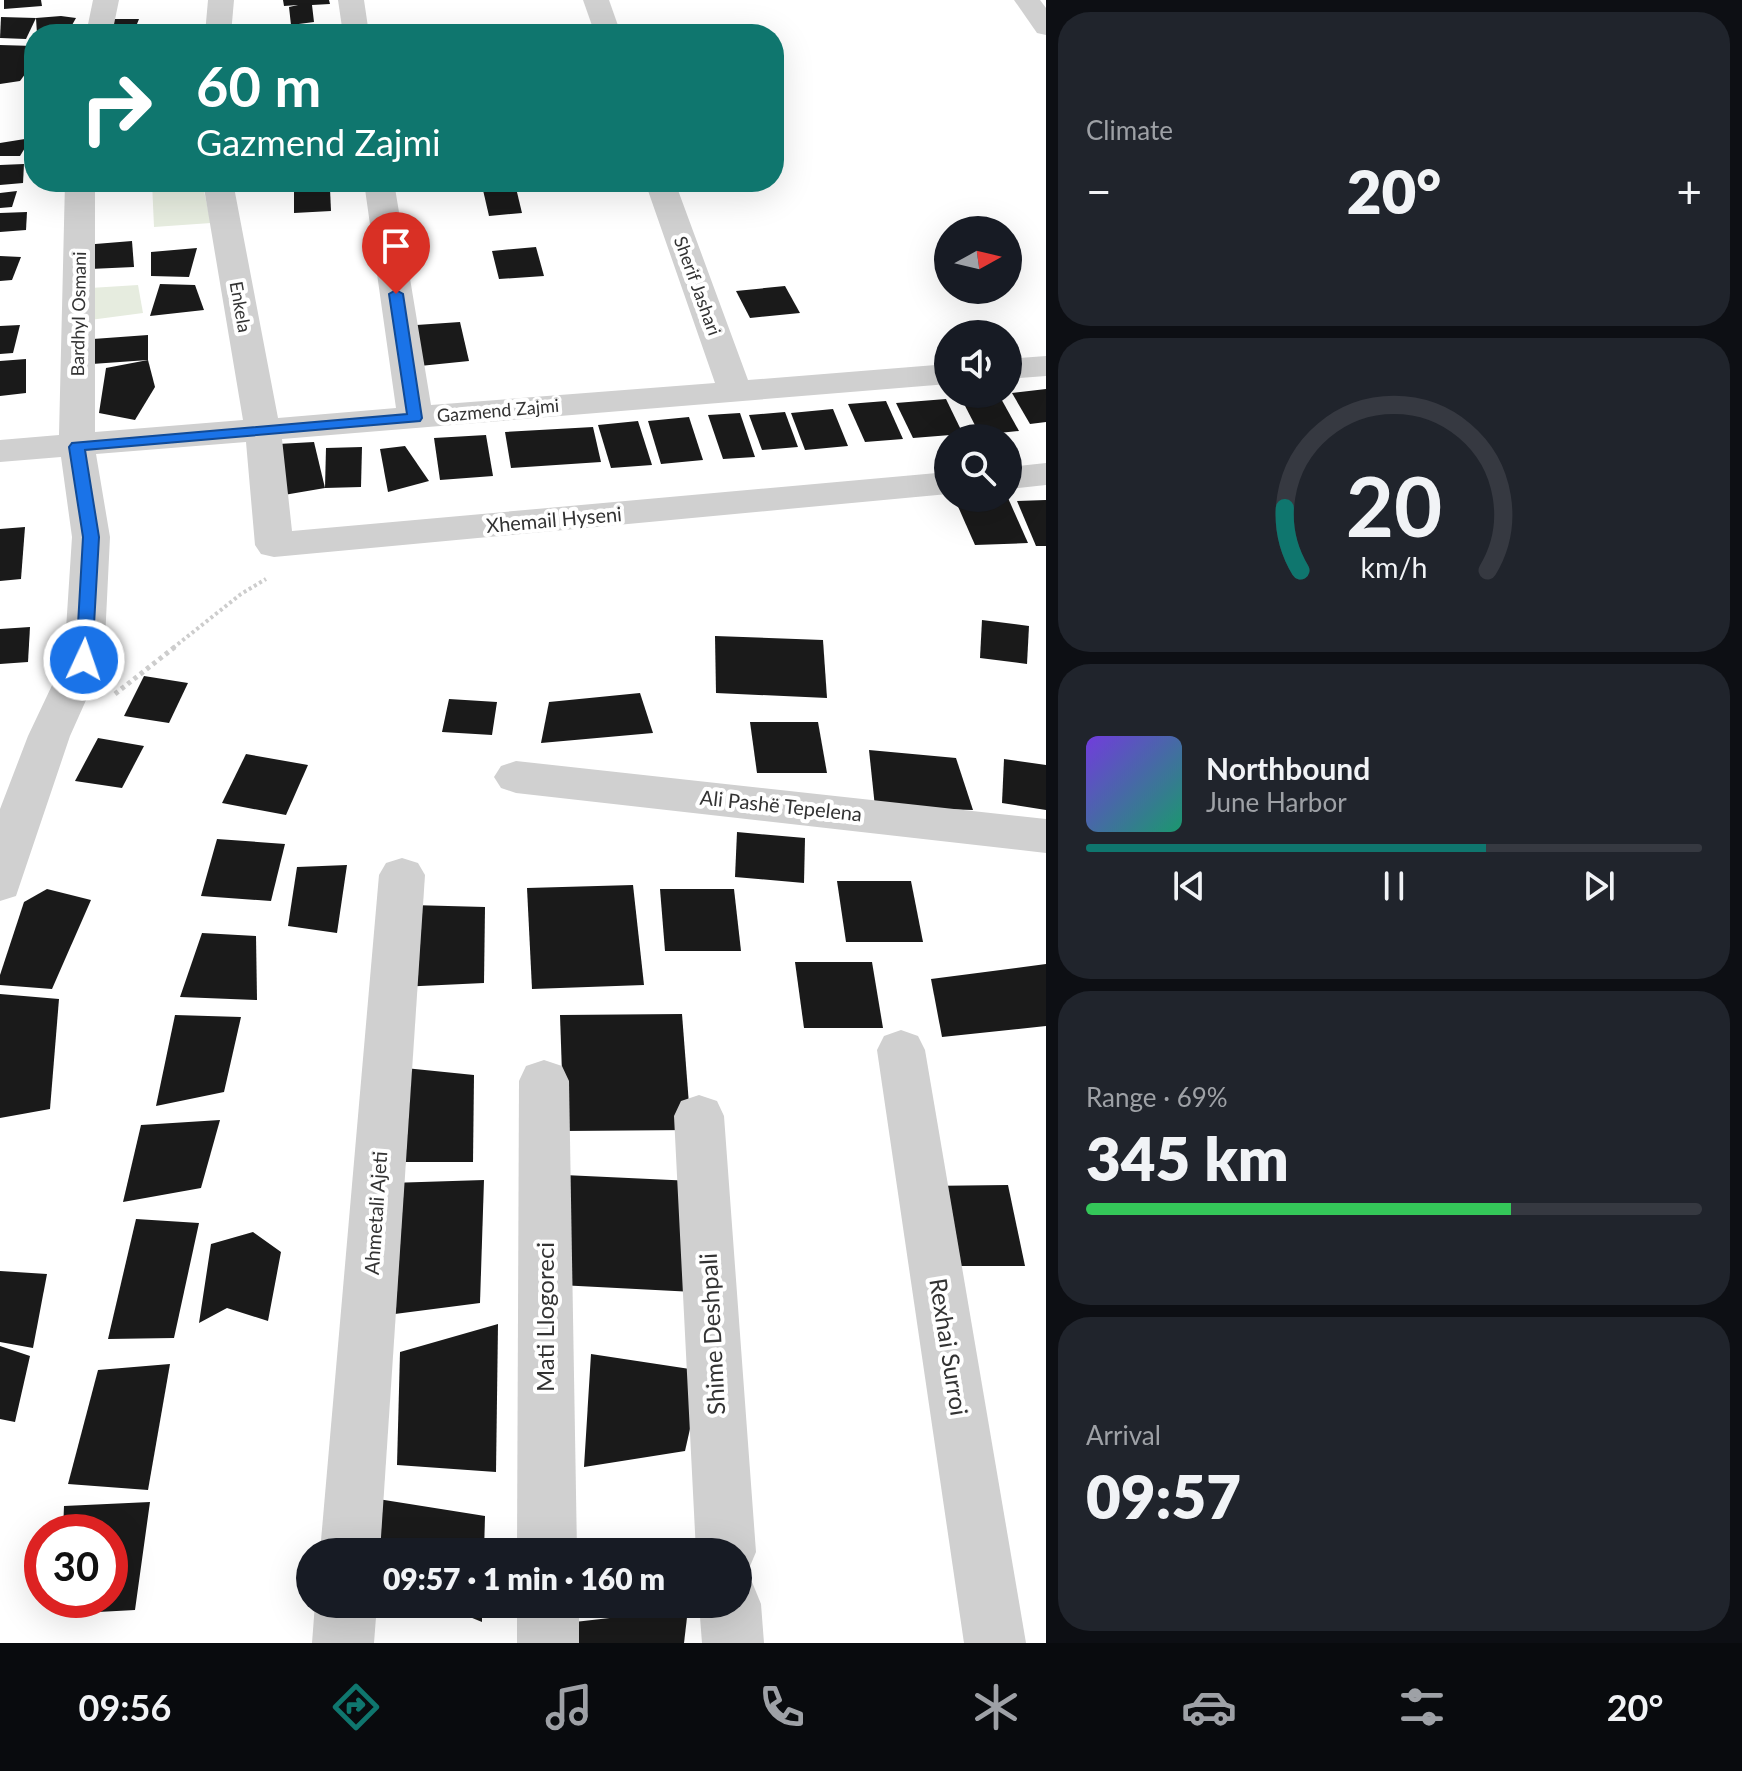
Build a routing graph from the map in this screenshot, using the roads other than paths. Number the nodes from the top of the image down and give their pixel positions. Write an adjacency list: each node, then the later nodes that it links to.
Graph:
1 (106, 0): 6 (street)
2 (221, 0): 7 (street)
3 (351, 0): 8 (street)
4 (596, 0): 9 (street)
5 (1027, 0): 10 (street)
6 (101, 24)
7 (219, 24)
8 (355, 24)
9 (604, 24)
10 (1046, 27)
11 (80, 192): 21 (street, Bardhyl Osmani)
12 (220, 192): 20 (street, Enkela)
13 (381, 192): 19 (street)
14 (664, 192): 18 (street, Sherif Jashari)
15 (1046, 366): 16 (street)
16 (1022, 368)
17 (934, 375): 18 (street, Gazmend Zajmi)
18 (735, 391): 19 (street, Gazmend Zajmi)
19 (415, 418): 20 (street, Gazmend Zajmi)
20 (263, 431): 21 (street, Gazmend Zajmi); 25 (street, Xhemail Hyseni)
21 (77, 447): 22 (street, Gazmend Zajmi); 29 (street, Bardhyl Osmani)
22 (0, 451)
23 (1046, 474): 24 (street)
24 (1022, 477)
25 (934, 484)
26 (516, 777): 27 (street, Ali Pashë Tepelena)
27 (1046, 836)
28 (402, 875): 33 (street, Ahmetali Ajeti)
29 (0, 884)
30 (901, 1050): 42 (street, Rexhai Surroi)
31 (544, 1081): 34 (street, Mati Llogoreci)
32 (699, 1116): 35 (street, Shime Deshpali)
33 (351, 1538)
34 (547, 1538)
35 (725, 1538)
36 (345, 1618): 39 (street)
37 (548, 1618): 40 (street)
38 (731, 1618): 41 (street)
39 (343, 1643)
40 (548, 1643)
41 (733, 1643)
42 (995, 1643)

